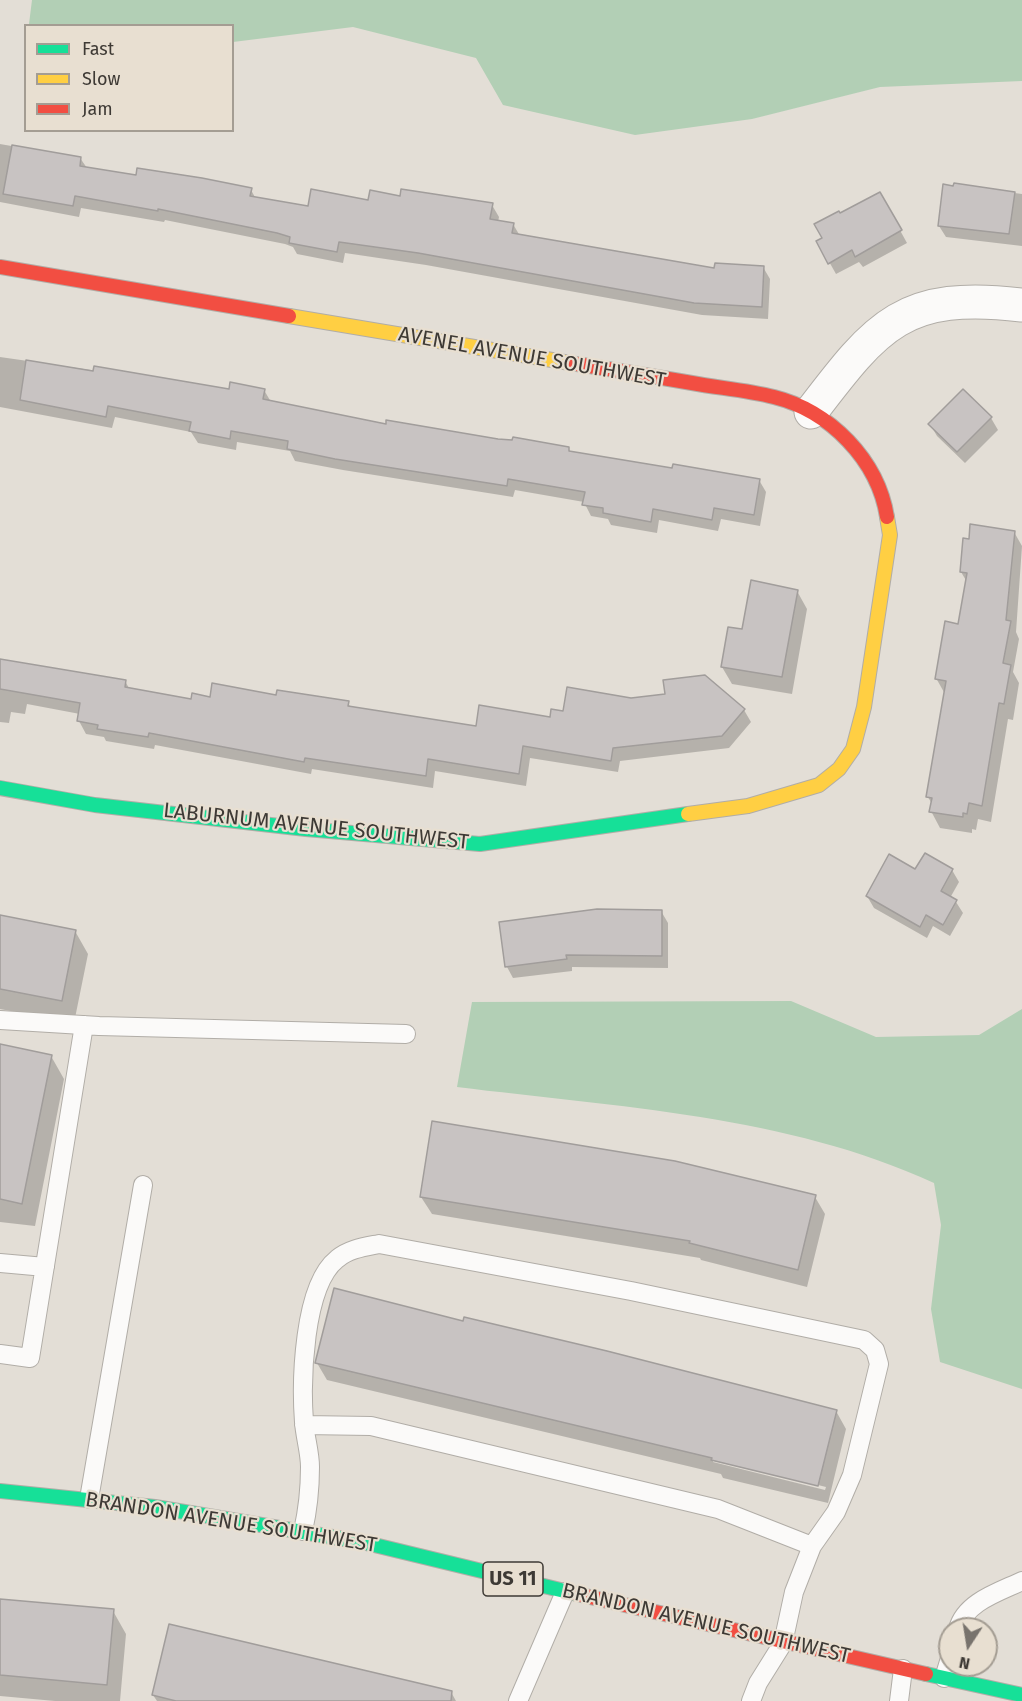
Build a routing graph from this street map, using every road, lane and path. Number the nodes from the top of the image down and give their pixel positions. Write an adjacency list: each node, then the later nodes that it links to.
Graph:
1 (0, 267): 3 (street, AVENEL AVENUE SOUTHWEST)
2 (1022, 305): 3 (street)
3 (811, 412): 4 (street, LABURNUM AVENUE SOUTHWEST)
4 (0, 788)
5 (0, 1020): 6 (lane)
6 (84, 1025): 7 (lane); 10 (lane)
7 (406, 1034)
8 (143, 1185): 14 (lane)
9 (0, 1263): 10 (lane)
10 (45, 1267): 11 (lane)
11 (0, 1354)
12 (304, 1425): 15 (lane); 16 (lane); 16 (lane)
13 (0, 1491): 14 (street, BRANDON AVENUE SOUTHWEST / US 11)
14 (89, 1499): 15 (street, BRANDON AVENUE SOUTHWEST / US 11)
15 (303, 1531): 18 (street, BRANDON AVENUE SOUTHWEST / US 11)
16 (812, 1546): 20 (lane)
17 (1022, 1581): 19 (lane)
18 (565, 1592): 20 (street, BRANDON AVENUE SOUTHWEST / US 11); 24 (lane)
19 (964, 1617)
20 (783, 1643): 21 (street, BRANDON AVENUE SOUTHWEST / US 11); 25 (lane)
21 (903, 1670): 22 (street, BRANDON AVENUE SOUTHWEST / US 11); 26 (lane)
22 (944, 1678): 23 (street, BRANDON AVENUE SOUTHWEST / US 11)
23 (1022, 1695)
24 (519, 1701)
25 (752, 1701)
26 (899, 1701)

